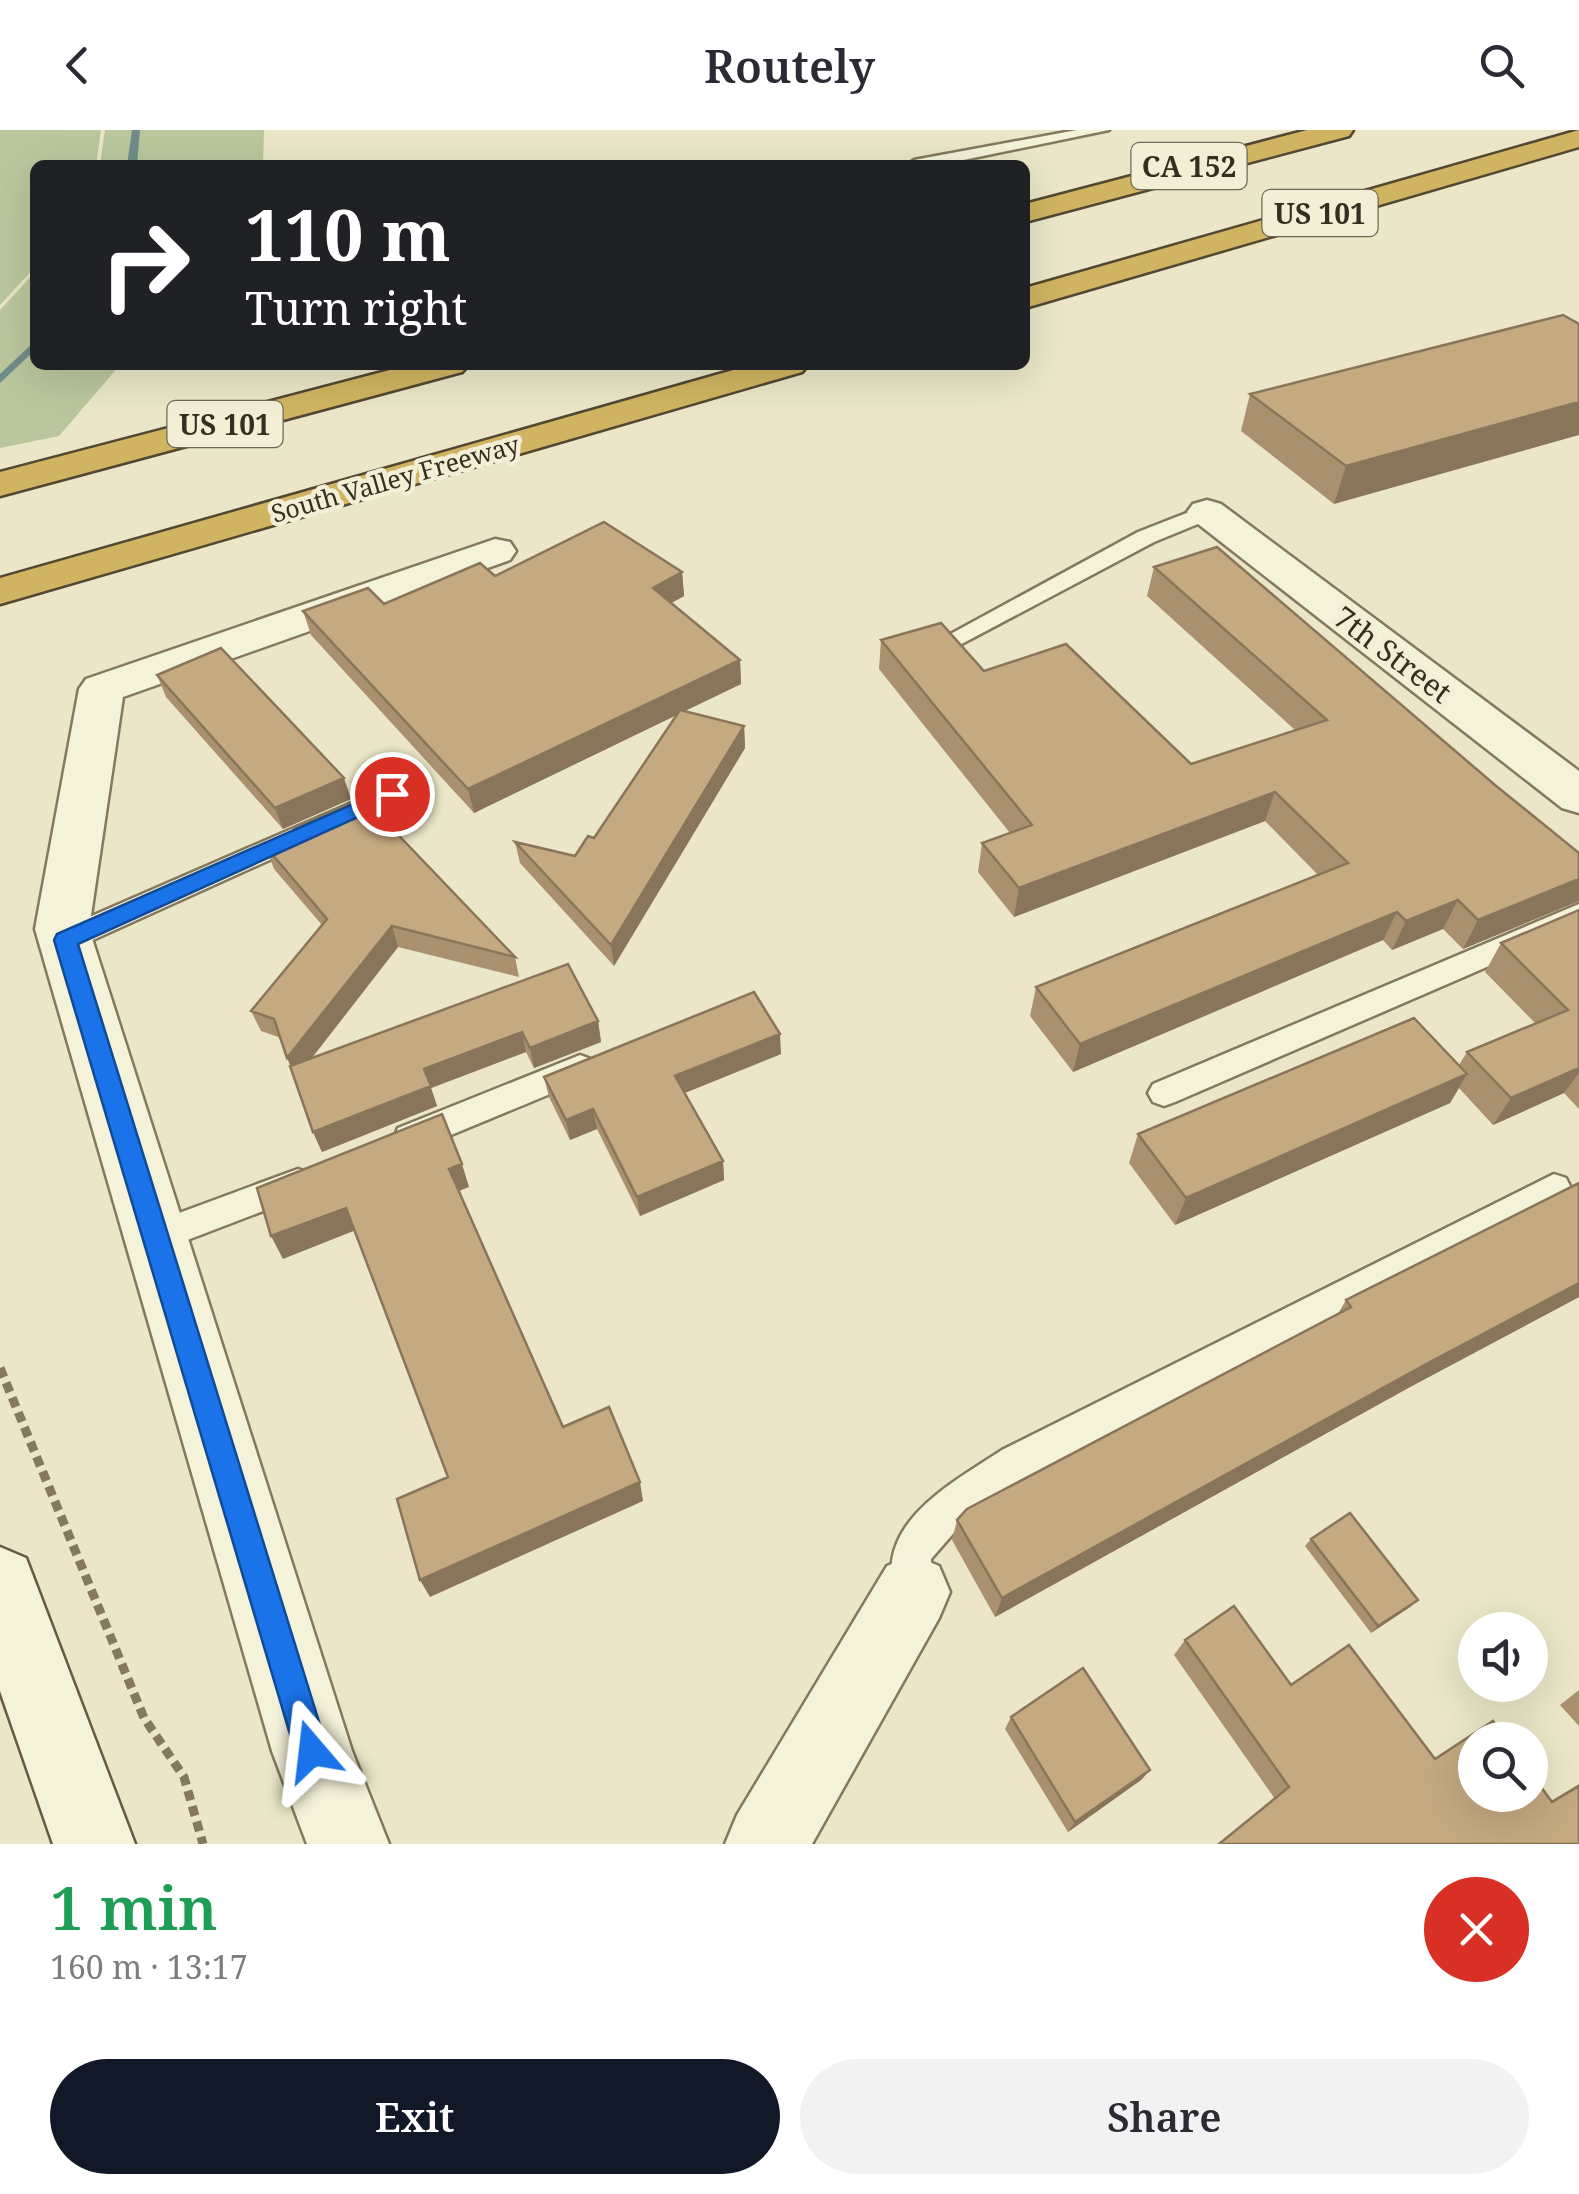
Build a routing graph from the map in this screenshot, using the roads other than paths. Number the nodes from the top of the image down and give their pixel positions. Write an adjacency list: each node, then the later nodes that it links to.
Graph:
1 (1101, 130): 6 (lane)
2 (1312, 130): 8 (highway, CA 152)
3 (1339, 130): 8 (highway, US 101)
4 (1579, 138): 7 (highway, US 101)
5 (1579, 152): 7 (highway)
6 (941, 160)
7 (1500, 162): 10 (highway, US 101)
8 (1066, 202): 9 (highway, US 101)
9 (1030, 212)
10 (1030, 297)
11 (431, 370): 13 (highway, US 101)
12 (773, 370): 16 (highway, South Valley Freeway)
13 (0, 484)
14 (1207, 512): 17 (lane); 19 (street, 7th Street)
15 (495, 551): 21 (street)
16 (0, 591)
17 (946, 644)
18 (392, 794): 21 (lane)
19 (1579, 796)
20 (1579, 915): 23 (lane)
21 (65, 940): 27 (street)
22 (616, 1054): 24 (lane)
23 (1164, 1093)
24 (382, 1149)
25 (328, 1171): 27 (lane)
26 (1554, 1188): 29 (lane)
27 (156, 1238): 31 (street)
28 (0, 1584): 30 (street)
29 (912, 1592): 32 (street)
30 (94, 1844)
31 (348, 1844)
32 (766, 1844)

